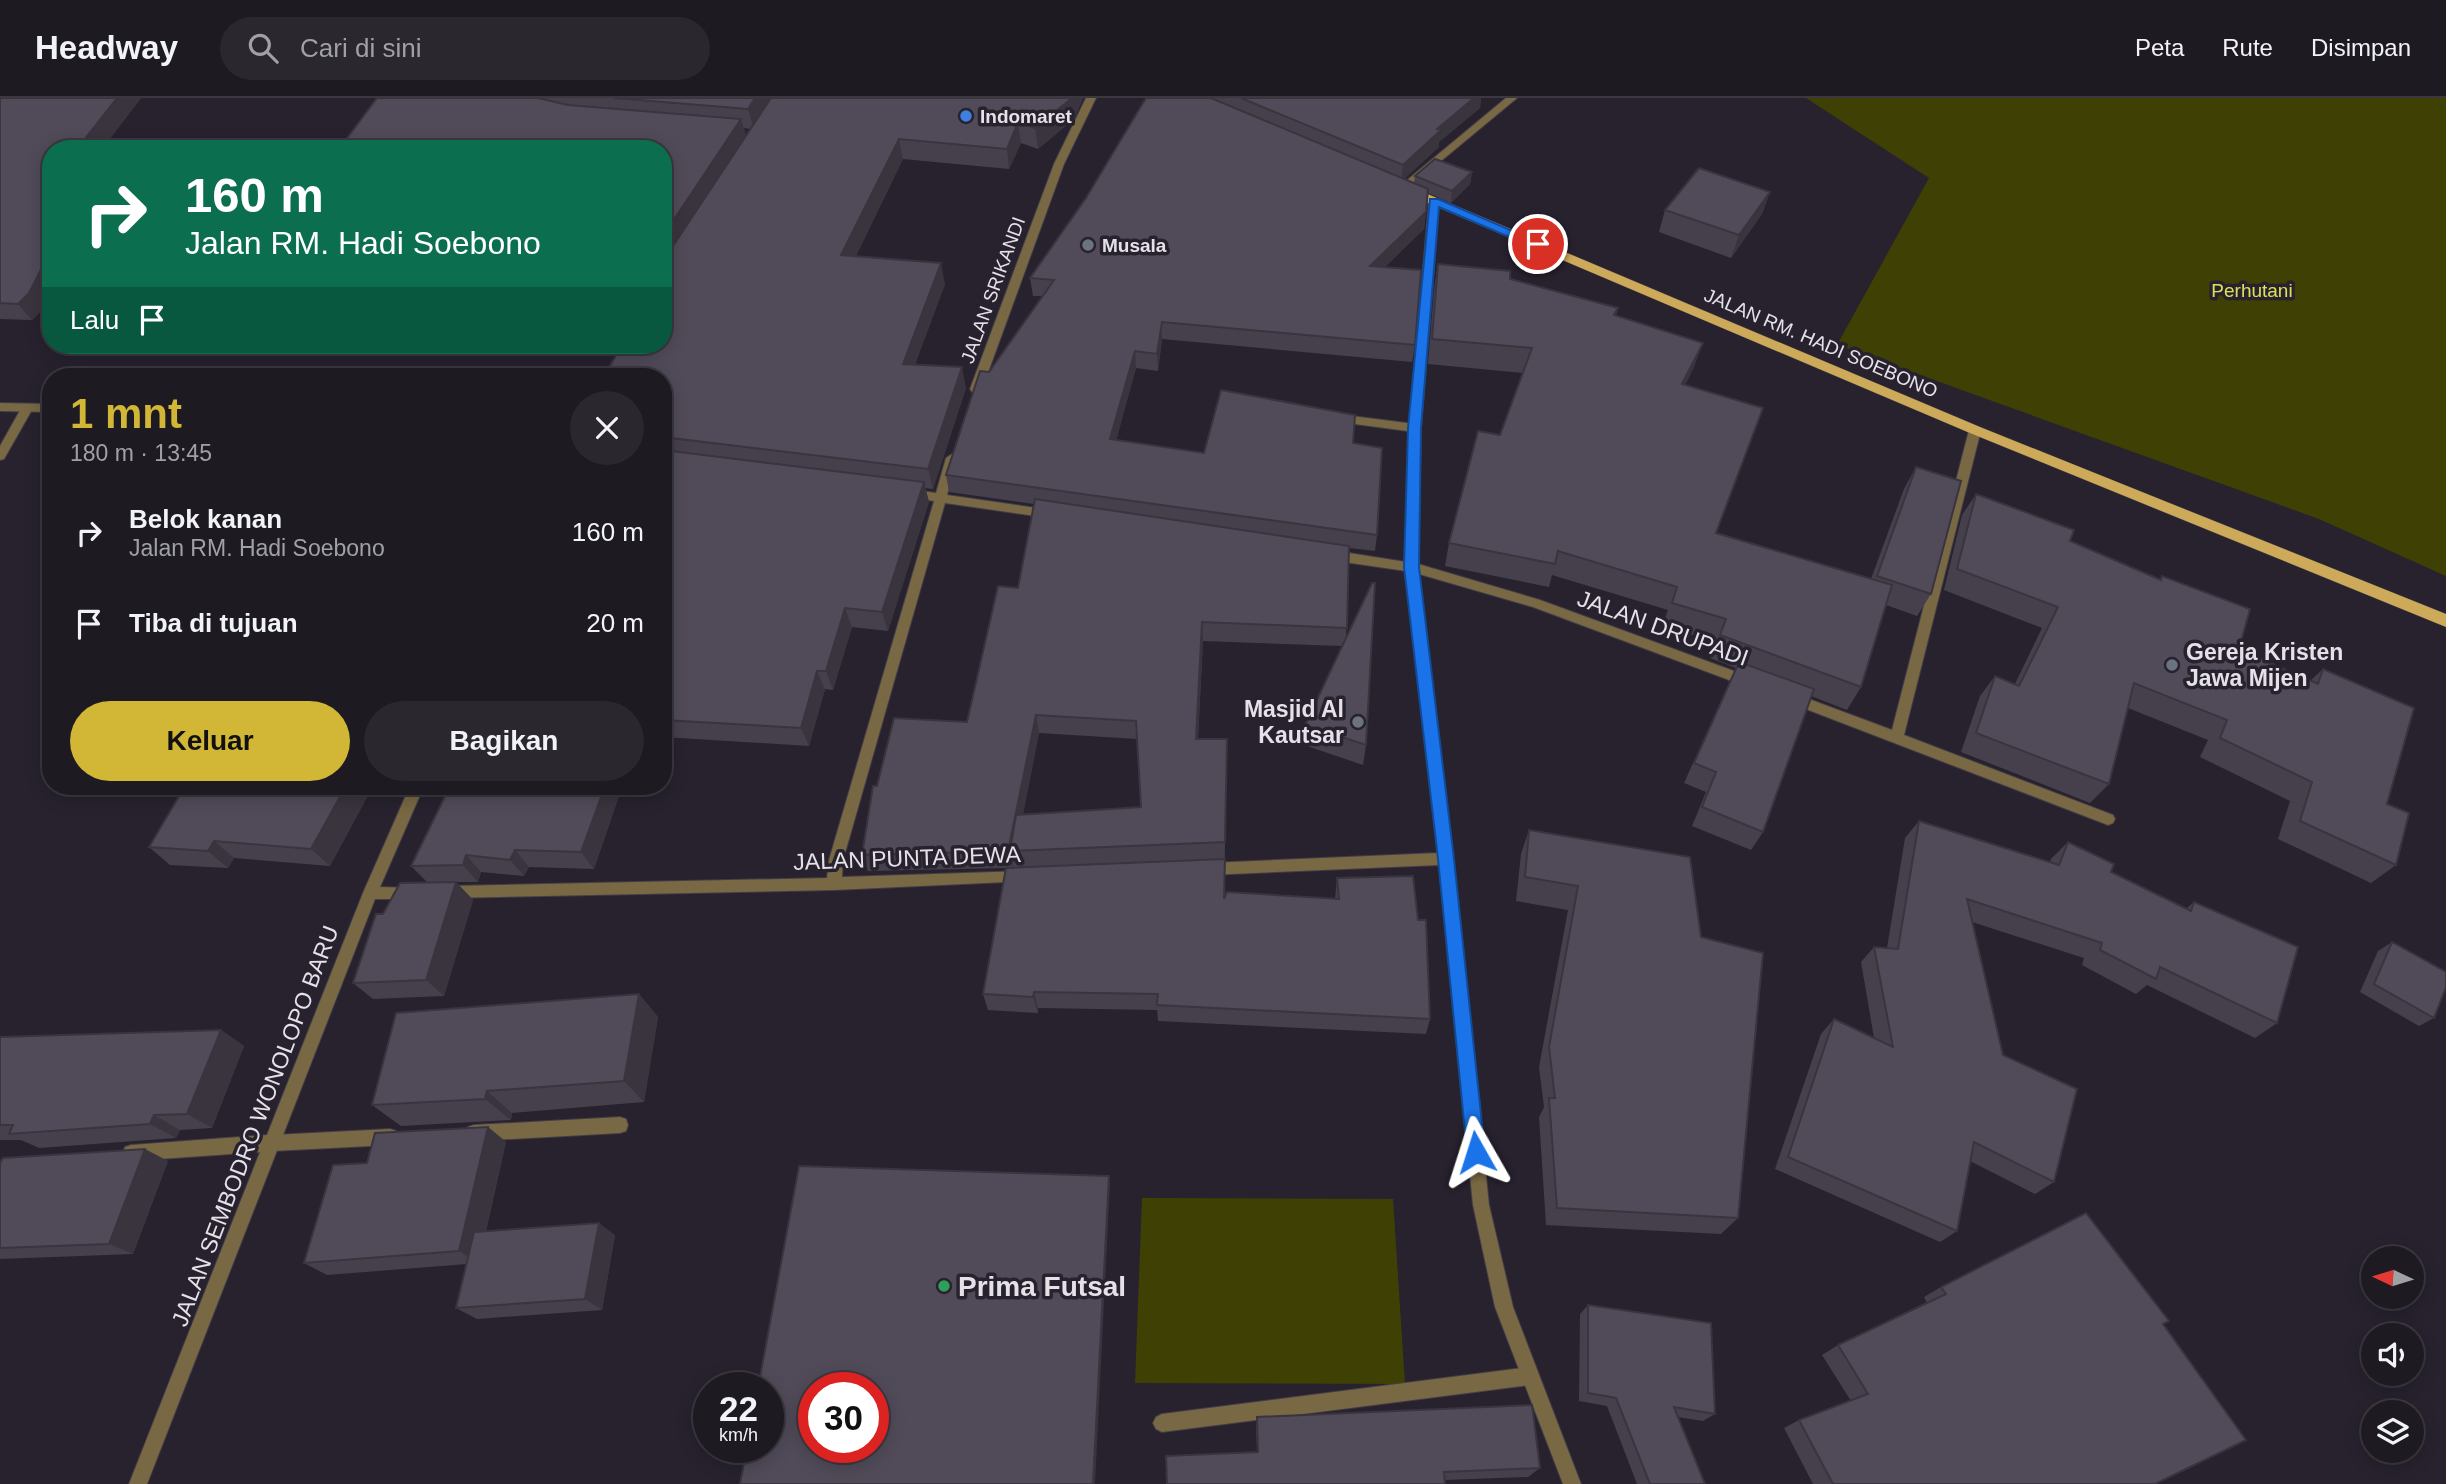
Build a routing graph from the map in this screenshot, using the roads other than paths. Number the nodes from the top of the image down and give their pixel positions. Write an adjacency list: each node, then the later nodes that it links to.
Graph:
1 (1091, 98): 5 (street, JALAN SRIKANDI)
2 (1512, 98): 3 (street)
3 (1396, 185): 4 (main road, JALAN RM. HADI SOEBONO)
4 (1434, 201): 10 (street); 11 (main road, JALAN RM. HADI SOEBONO)
5 (973, 397)
6 (0, 407): 7 (street)
7 (27, 408): 8 (street); 13 (street)
8 (42, 408)
9 (1327, 417): 10 (street)
10 (1415, 428): 18 (street)
11 (1975, 430): 19 (main road, JALAN RM. HADI SOEBONO); 20 (street)
12 (956, 447): 15 (street)
13 (0, 456)
14 (897, 492): 15 (street)
15 (939, 497): 16 (street); 26 (street)
16 (1060, 515)
17 (1317, 553): 18 (street, JALAN DRUPADI)
18 (1412, 567): 20 (street, JALAN DRUPADI); 23 (street)
19 (2446, 621)
20 (1898, 736): 22 (street, JALAN DRUPADI)
21 (413, 795): 27 (street, JALAN SEMBODRO WONOLOPO BARU)
22 (2108, 819)
23 (1446, 859): 24 (street); 33 (street)
24 (1196, 869)
25 (1043, 876): 26 (street, JALAN PUNTA DEWA)
26 (834, 884): 27 (street, JALAN PUNTA DEWA)
27 (370, 894): 31 (street, JALAN SEMBODRO WONOLOPO BARU)
28 (620, 1125): 29 (street)
29 (453, 1134)
30 (412, 1136): 31 (street)
31 (273, 1143): 32 (street); 35 (street, JALAN SEMBODRO WONOLOPO BARU)
32 (109, 1154)
33 (1529, 1376): 34 (street); 36 (street)
34 (1162, 1423)
35 (138, 1484)
36 (1572, 1484)

